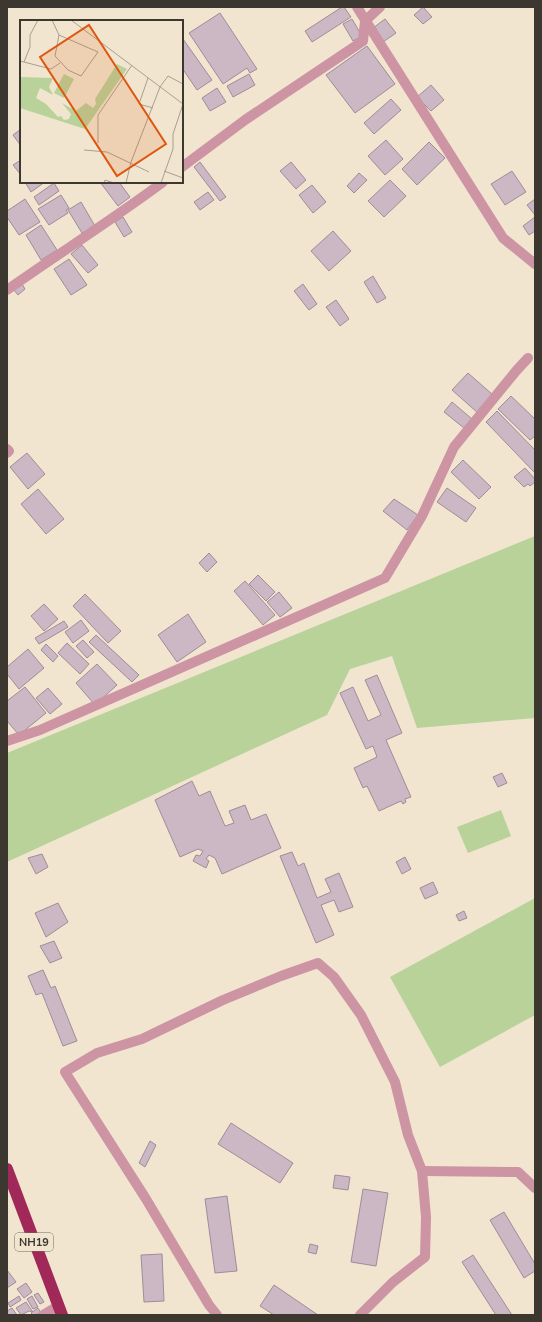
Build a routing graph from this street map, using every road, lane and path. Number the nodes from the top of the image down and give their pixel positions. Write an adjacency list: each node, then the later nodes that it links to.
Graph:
1 (357, 7): 3 (street)
2 (380, 7): 3 (street)
3 (365, 21): 4 (street); 6 (street)
4 (183, 166)
5 (161, 183): 7 (street)
6 (535, 264)
7 (7, 290)
8 (528, 358): 11 (street)
9 (7, 449): 10 (street)
10 (7, 453)
11 (7, 741)
12 (7, 1169): 15 (highway, NH19)
13 (422, 1171): 14 (street); 17 (street); 18 (street)
14 (535, 1188)
15 (60, 1310): 16 (street)
16 (43, 1315)
17 (217, 1315)
18 (360, 1315)

